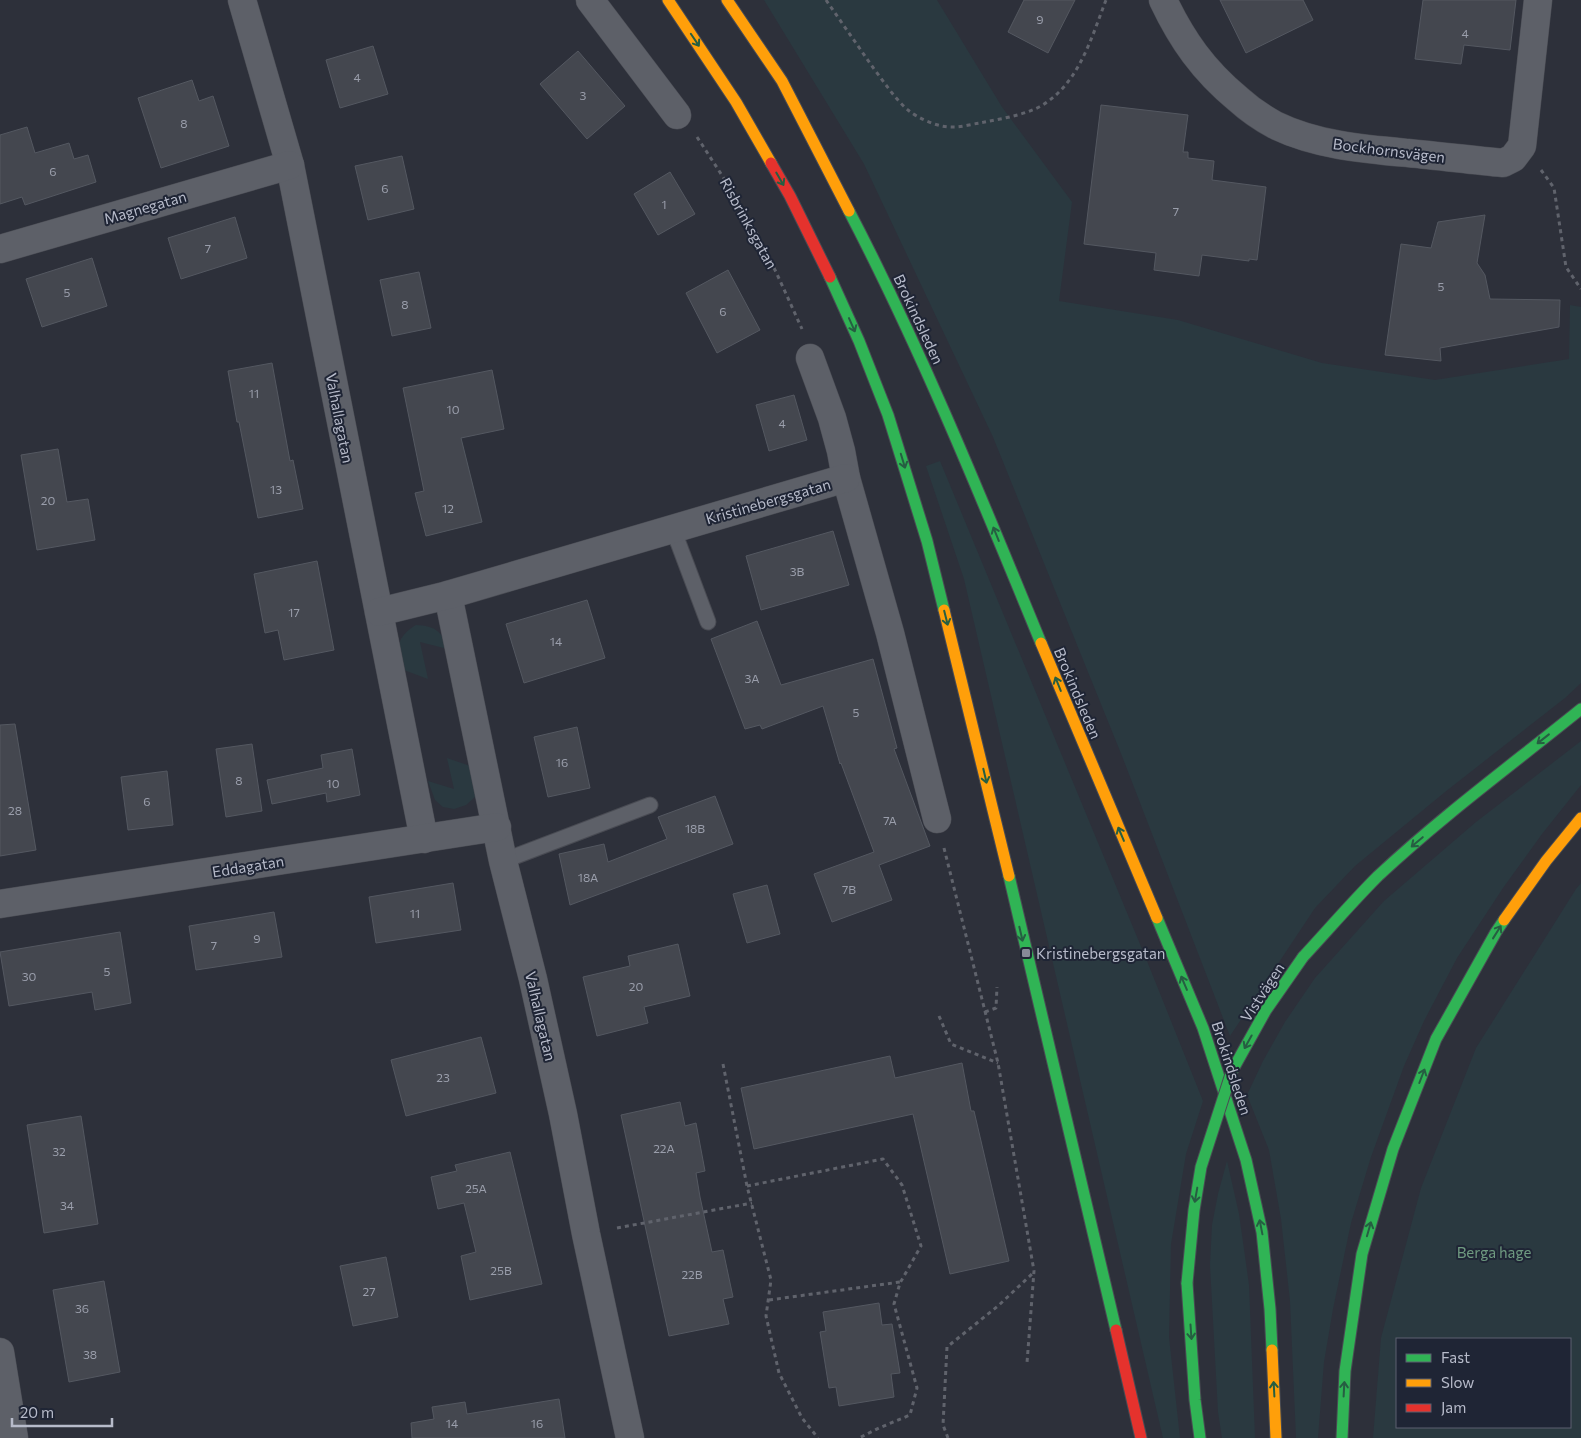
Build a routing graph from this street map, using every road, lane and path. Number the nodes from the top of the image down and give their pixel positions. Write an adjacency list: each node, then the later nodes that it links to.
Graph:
1 (242, 0): 11 (street, Valhallagatan)
2 (590, 0): 9 (street)
3 (668, 0): 46 (main road, one-way to 46)
4 (727, 0): 48 (main road, Brokindsleden, one-way to 4)
5 (826, 0): 6 (path)
6 (1106, 0)
7 (1163, 0): 10 (street, Bockhornsvägen)
8 (1538, 0): 10 (street)
9 (677, 115): 14 (path, Risbrinksgatan)
10 (1522, 146): 13 (path)
11 (290, 165): 12 (street, Magnegatan); 18 (street, Valhallagatan)
12 (0, 249)
13 (1581, 289)
14 (810, 358): 15 (street)
15 (846, 478): 16 (street, Kristinebergsgatan); 23 (street, Kristinebergsgatan)
16 (673, 528): 17 (street, Kristinebergsgatan); 19 (lane)
17 (448, 594): 18 (street, Kristinebergsgatan); 24 (street, Valhallagatan)
18 (379, 612): 25 (street, Valhallagatan)
19 (708, 622)
20 (1581, 708): 47 (main road, Vistvägen, one-way to 47, bridge)
21 (650, 805): 26 (lane)
22 (1581, 818): 49 (main road, one-way to 22)
23 (936, 819): 29 (path)
24 (497, 828): 25 (street, Eddagatan); 26 (street, Valhallagatan)
25 (424, 838): 27 (street, Eddagatan)
26 (504, 861): 35 (street, Valhallagatan)
27 (0, 904)
28 (996, 987): 29 (path)
29 (985, 1012): 31 (path)
30 (939, 1016): 31 (path)
31 (998, 1062): 36 (path)
32 (723, 1064): 33 (path)
33 (747, 1186): 34 (path); 37 (path)
34 (752, 1203): 35 (path); 38 (path)
35 (586, 1234): 42 (street, Valhallagatan)
36 (1034, 1271): 40 (path); 45 (path)
37 (901, 1282): 38 (path); 44 (path)
38 (769, 1300): 43 (path)
39 (0, 1352): 41 (street)
40 (1027, 1363)
41 (14, 1438)
42 (630, 1438)
43 (816, 1438)
44 (859, 1438)
45 (948, 1438)
46 (1141, 1438)
47 (1200, 1438)
48 (1276, 1438)
49 (1342, 1438)

